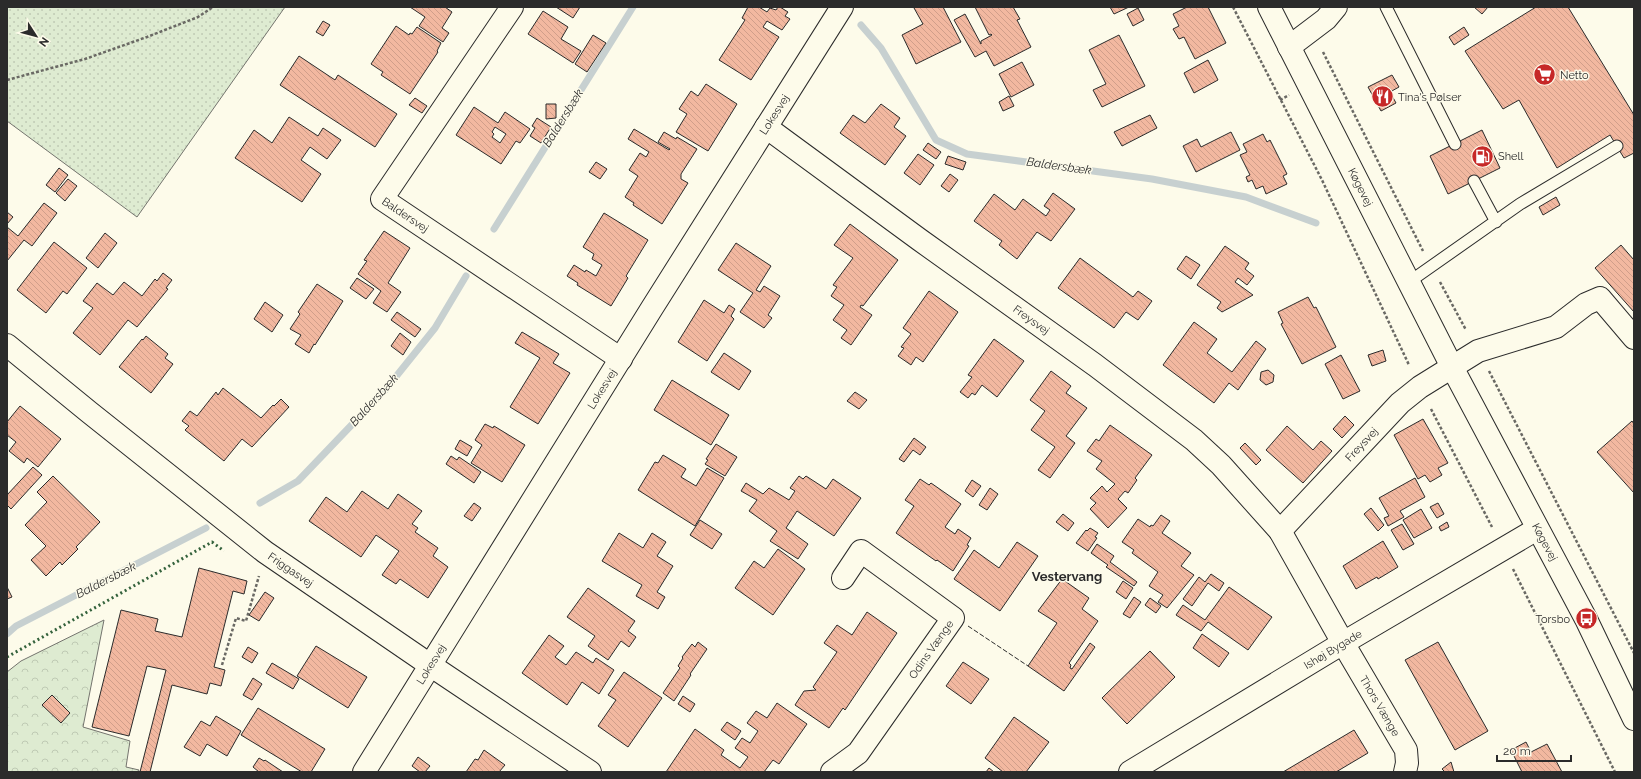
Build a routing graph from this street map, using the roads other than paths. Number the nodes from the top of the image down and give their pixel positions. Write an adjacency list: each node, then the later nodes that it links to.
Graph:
1 (512, 7): 15 (street, Baldersvej)
2 (842, 7): 7 (street, Lokesvej)
3 (1269, 7): 6 (street, Køgevej)
4 (1336, 7): 6 (street)
5 (1386, 7): 8 (lane)
6 (1289, 47): 12 (street, Køgevej)
7 (766, 127): 15 (street, Lokesvej); 18 (street, Freysvej)
8 (1455, 144)
9 (1617, 146): 11 (lane)
10 (1474, 181): 11 (lane)
11 (1496, 222): 12 (lane)
12 (1409, 282): 16 (street, Køgevej)
13 (1634, 338): 16 (street)
14 (7, 345): 21 (street, Friggasvej)
15 (621, 359): 21 (street, Lokesvej)
16 (1452, 367): 17 (street, Køgevej); 18 (street, Freysvej)
17 (1537, 529): 20 (street, Ishøj Bygade); 22 (street, Køgevej)
18 (1280, 531): 20 (street, Freysvej)
19 (843, 578): 25 (street, Odins Vænge)
20 (1342, 643): 26 (street, Ishøj Bygade); 27 (street, Thors Vænge)
21 (430, 665): 23 (street, Lokesvej); 24 (street, Friggasvej)
22 (1634, 719)
23 (364, 772)
24 (590, 772)
25 (832, 772)
26 (1130, 772)
27 (1405, 772)

